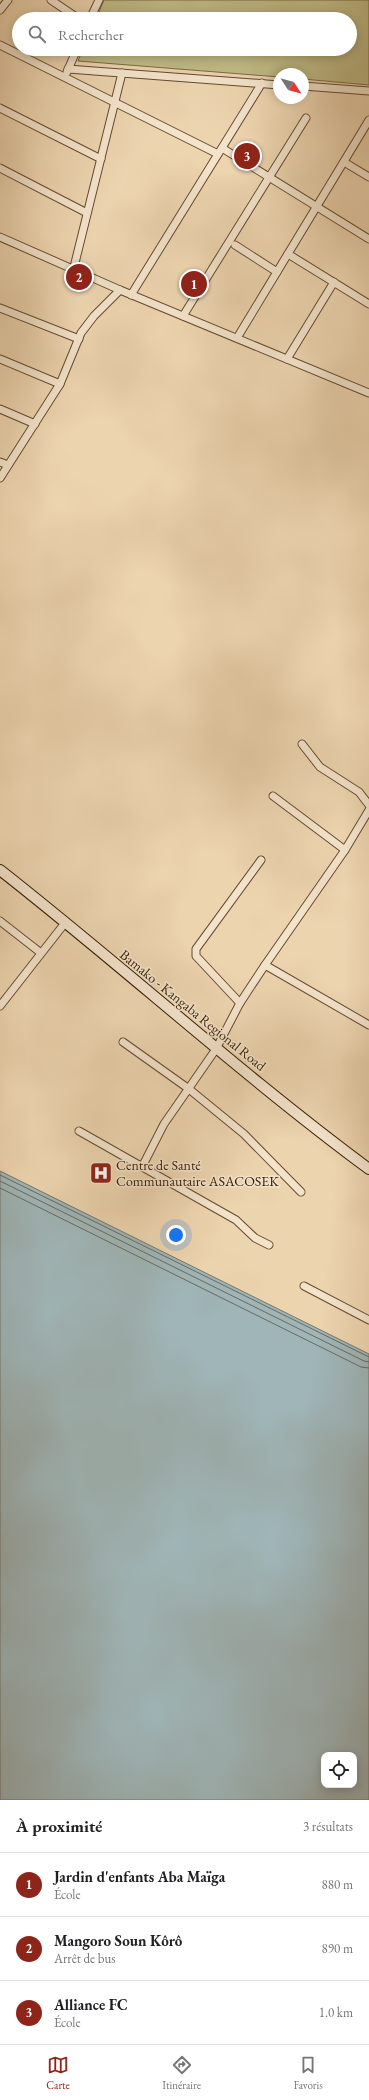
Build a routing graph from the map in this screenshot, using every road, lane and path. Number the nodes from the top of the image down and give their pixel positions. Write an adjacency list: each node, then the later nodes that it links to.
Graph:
1 (8, 0): 4 (street)
2 (51, 0): 5 (street)
3 (99, 0): 6 (street)
4 (0, 10)
5 (69, 12)
6 (93, 12)
7 (0, 45): 8 (street)
8 (12, 51)
9 (22, 56): 13 (street)
10 (74, 56): 11 (street)
11 (68, 69): 12 (street); 13 (street)
12 (122, 73): 14 (street); 18 (street)
13 (64, 77): 18 (street)
14 (262, 83): 15 (street); 22 (street)
15 (273, 84)
16 (309, 86): 17 (street)
17 (369, 91)
18 (115, 102): 22 (street); 23 (street)
19 (0, 108): 23 (street)
20 (306, 118): 27 (street)
21 (369, 120): 24 (street)
22 (220, 151): 27 (street); 38 (street)
23 (101, 159): 29 (street)
24 (344, 162): 26 (street); 28 (street)
25 (0, 168): 29 (street)
26 (369, 177)
27 (269, 178): 28 (street); 41 (street)
28 (316, 207): 31 (street); 33 (street)
29 (87, 213): 34 (street)
30 (0, 237): 34 (street)
31 (369, 240)
32 (235, 245): 35 (street)
33 (288, 254): 35 (street); 36 (street)
34 (73, 271): 37 (street)
35 (277, 272): 42 (street)
36 (334, 282): 39 (street); 45 (street)
37 (120, 290): 38 (street); 43 (street)
38 (131, 295): 41 (street)
39 (369, 304)
40 (0, 308): 43 (street)
41 (183, 316): 42 (street)
42 (237, 338): 45 (street)
43 (79, 339): 46 (street)
44 (0, 359): 46 (street)
45 (287, 359): 47 (street)
46 (60, 384): 49 (street)
47 (369, 393)
48 (0, 409): 49 (street)
49 (35, 424): 51 (street)
50 (0, 462): 51 (street)
51 (8, 466): 52 (street)
52 (0, 478)
53 (302, 744): 55 (street)
54 (273, 796): 57 (street)
55 (369, 805)
56 (369, 810): 57 (street)
57 (345, 850): 63 (street)
58 (261, 860): 64 (street)
59 (0, 870): 61 (street, Bamako - Kangaba Regional Road)
60 (0, 921): 62 (street)
61 (65, 923): 62 (street); 68 (street, Bamako - Kangaba Regional Road)
62 (41, 953): 65 (street)
63 (265, 965): 64 (street); 66 (street)
64 (240, 1003): 68 (street)
65 (0, 1006)
66 (369, 1025)
67 (123, 1042): 69 (street)
68 (216, 1049): 69 (street); 72 (street, Bamako - Kangaba Regional Road)
69 (189, 1089): 71 (street); 73 (street)
70 (79, 1132): 71 (street)
71 (142, 1167): 74 (street)
72 (369, 1169)
73 (301, 1192)
74 (269, 1245)
75 (304, 1286): 76 (street)
76 (369, 1320)

